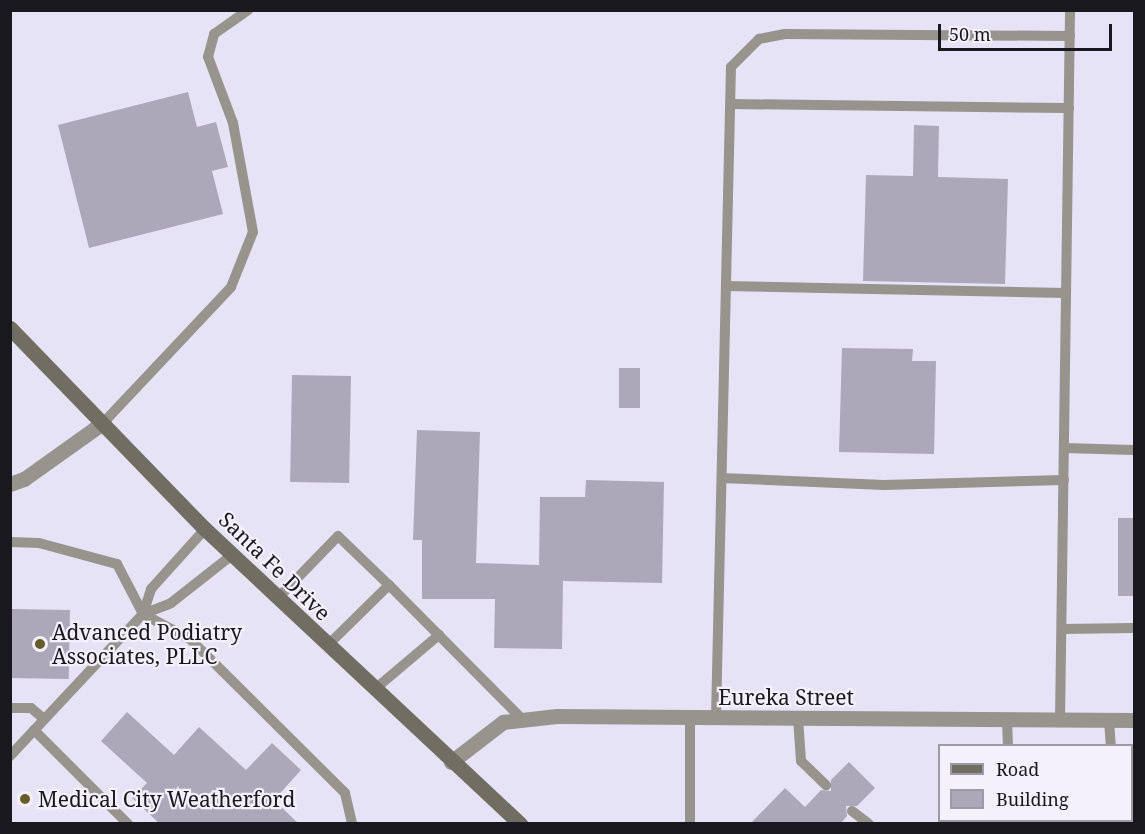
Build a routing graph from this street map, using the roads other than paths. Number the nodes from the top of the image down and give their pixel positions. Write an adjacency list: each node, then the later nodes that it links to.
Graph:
1 (248, 10): 9 (lane)
2 (1070, 10): 3 (lane)
3 (1070, 36): 4 (lane); 5 (lane)
4 (733, 104): 5 (lane); 6 (lane)
5 (1069, 108): 7 (lane)
6 (726, 286): 7 (lane); 12 (lane)
7 (1066, 293): 10 (lane)
8 (10, 328): 9 (main road, Santa Fe Drive)
9 (104, 422): 14 (street); 15 (main road, Santa Fe Drive)
10 (1064, 448): 11 (lane); 13 (lane)
11 (1134, 450)
12 (722, 478): 13 (lane); 28 (lane)
13 (1064, 480): 22 (lane)
14 (10, 484)
15 (205, 529): 17 (main road, Santa Fe Drive); 20 (lane)
16 (10, 542): 20 (lane)
17 (232, 555): 19 (main road, Santa Fe Drive); 20 (lane)
18 (389, 585): 19 (lane); 23 (lane); 24 (lane)
19 (278, 598): 24 (main road, Santa Fe Drive)
20 (143, 614): 30 (lane); 44 (lane)
21 (1134, 628): 22 (lane)
22 (1062, 629): 33 (lane)
23 (439, 635): 25 (lane); 32 (lane)
24 (328, 645): 25 (main road, Santa Fe Drive)
25 (375, 689): 40 (main road, Santa Fe Drive)
26 (10, 708): 30 (lane)
27 (690, 717): 28 (street, Eureka Street); 32 (street, Eureka Street); 46 (lane)
28 (716, 717): 29 (street, Eureka Street)
29 (798, 718): 31 (street, Eureka Street); 41 (lane)
30 (45, 719): 36 (lane)
31 (1007, 719): 33 (street, Eureka Street); 37 (lane)
32 (523, 720): 40 (street, Eureka Street)
33 (1060, 720): 34 (street, Eureka Street)
34 (1109, 720): 35 (street, Eureka Street); 38 (lane)
35 (1134, 720)
36 (34, 730): 39 (lane); 43 (lane)
37 (1008, 744)
38 (1111, 744)
39 (10, 756)
40 (451, 762): 45 (main road, Santa Fe Drive)
41 (826, 785)
42 (852, 811): 47 (lane)
43 (128, 824)
44 (352, 824)
45 (520, 824)
46 (690, 824)
47 (869, 824)

